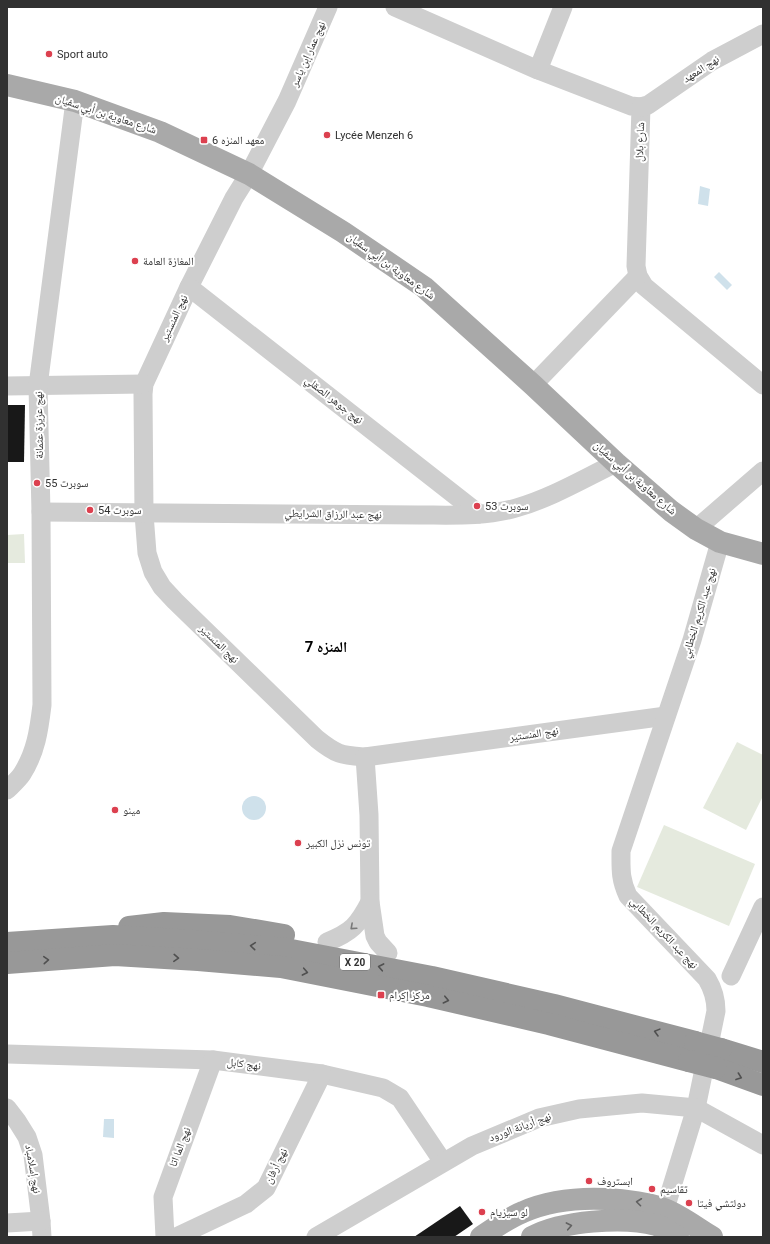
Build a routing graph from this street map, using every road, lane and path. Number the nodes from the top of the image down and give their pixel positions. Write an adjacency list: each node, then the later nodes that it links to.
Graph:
1 (328, 7): 9 (street, نهج عمار إبن ياسر)
2 (395, 7): 5 (street, شارع بلال)
3 (563, 7): 5 (street)
4 (763, 34): 8 (street, نهج المعهد)
5 (538, 70): 8 (street, شارع بلال)
6 (7, 85): 7 (main road, شارع معاوية بن أبي سفيان)
7 (75, 101): 9 (main road, شارع معاوية بن أبي سفيان); 16 (street, نهج عزيزة عثمانة)
8 (641, 107): 10 (street, شارع بلال)
9 (248, 174): 11 (street, نهج المنستير); 13 (main road, شارع معاوية بن أبي سفيان)
10 (638, 276): 13 (street); 14 (street)
11 (189, 287): 12 (street, نهج المنستير); 21 (street, نهج جوهر الصقلي)
12 (144, 384): 16 (street); 20 (street, نهج المنستير)
13 (533, 384): 17 (main road, شارع معاوية بن أبي سفيان)
14 (763, 385)
15 (7, 386): 16 (street)
16 (38, 386): 19 (street, نهج عزيزة عثمانة)
17 (616, 463): 21 (street, نهج عبد الرزاق الشرايطي); 22 (main road, شارع معاوية بن أبي سفيان)
18 (763, 471): 22 (street)
19 (40, 512): 20 (street, نهج عبد الرزاق الشرايطي); 27 (street, نهج عزيزة عثمانة)
20 (144, 514): 21 (street, نهج عبد الرزاق الشرايطي); 26 (street, نهج المنستير)
21 (479, 514)
22 (696, 529): 23 (main road, شارع معاوية بن أبي سفيان)
23 (720, 542): 24 (main road, شارع معاوية بن أبي سفيان); 25 (street, نهج عبد الكريم الخطابي)
24 (763, 554)
25 (666, 716): 26 (street, نهج المنستير); 44 (street, نهج عبد الكريم الخطابي)
26 (365, 757): 28 (street)
27 (7, 790)
28 (370, 902): 31 (street, one-way to 31); 32 (street)
29 (763, 907): 34 (street)
30 (17, 942): 31 (highway); 35 (highway, X 20, one-way to 30)
31 (327, 942): 32 (highway)
32 (388, 953): 35 (highway)
33 (7, 963): 36 (highway, X 20, one-way to 36)
34 (730, 976)
35 (554, 1005): 36 (highway, X 20, one-way to 35)
36 (692, 1051): 38 (highway, X 20, bridge)
37 (7, 1054): 39 (street, نهج كابل)
38 (718, 1058): 40 (highway, X 20); 42 (highway, X 20, one-way to 42)
39 (213, 1060): 41 (street, نهج كابل); 50 (street, نهج الما اتا)
40 (763, 1062)
41 (322, 1074): 46 (street, نهج كابل); 51 (street, نهج أرفان)
42 (763, 1085)
43 (7, 1108): 49 (street, نهج إسلامباد)
44 (696, 1108): 45 (street, نهج أريانة الورود); 46 (street, نهج أريانة الورود); 47 (street, نهج عبد الكريم الخطابي)
45 (763, 1145)
46 (443, 1162): 52 (street, نهج أريانة الورود)
47 (661, 1217): 53 (main road, one-way to 53); 54 (main road, one-way to 47); 55 (main road); 56 (main road)
48 (7, 1223): 49 (street)
49 (42, 1229)
50 (165, 1237)
51 (176, 1237)
52 (316, 1237)
53 (481, 1237)
54 (532, 1237)
55 (678, 1237)
56 (712, 1237)

